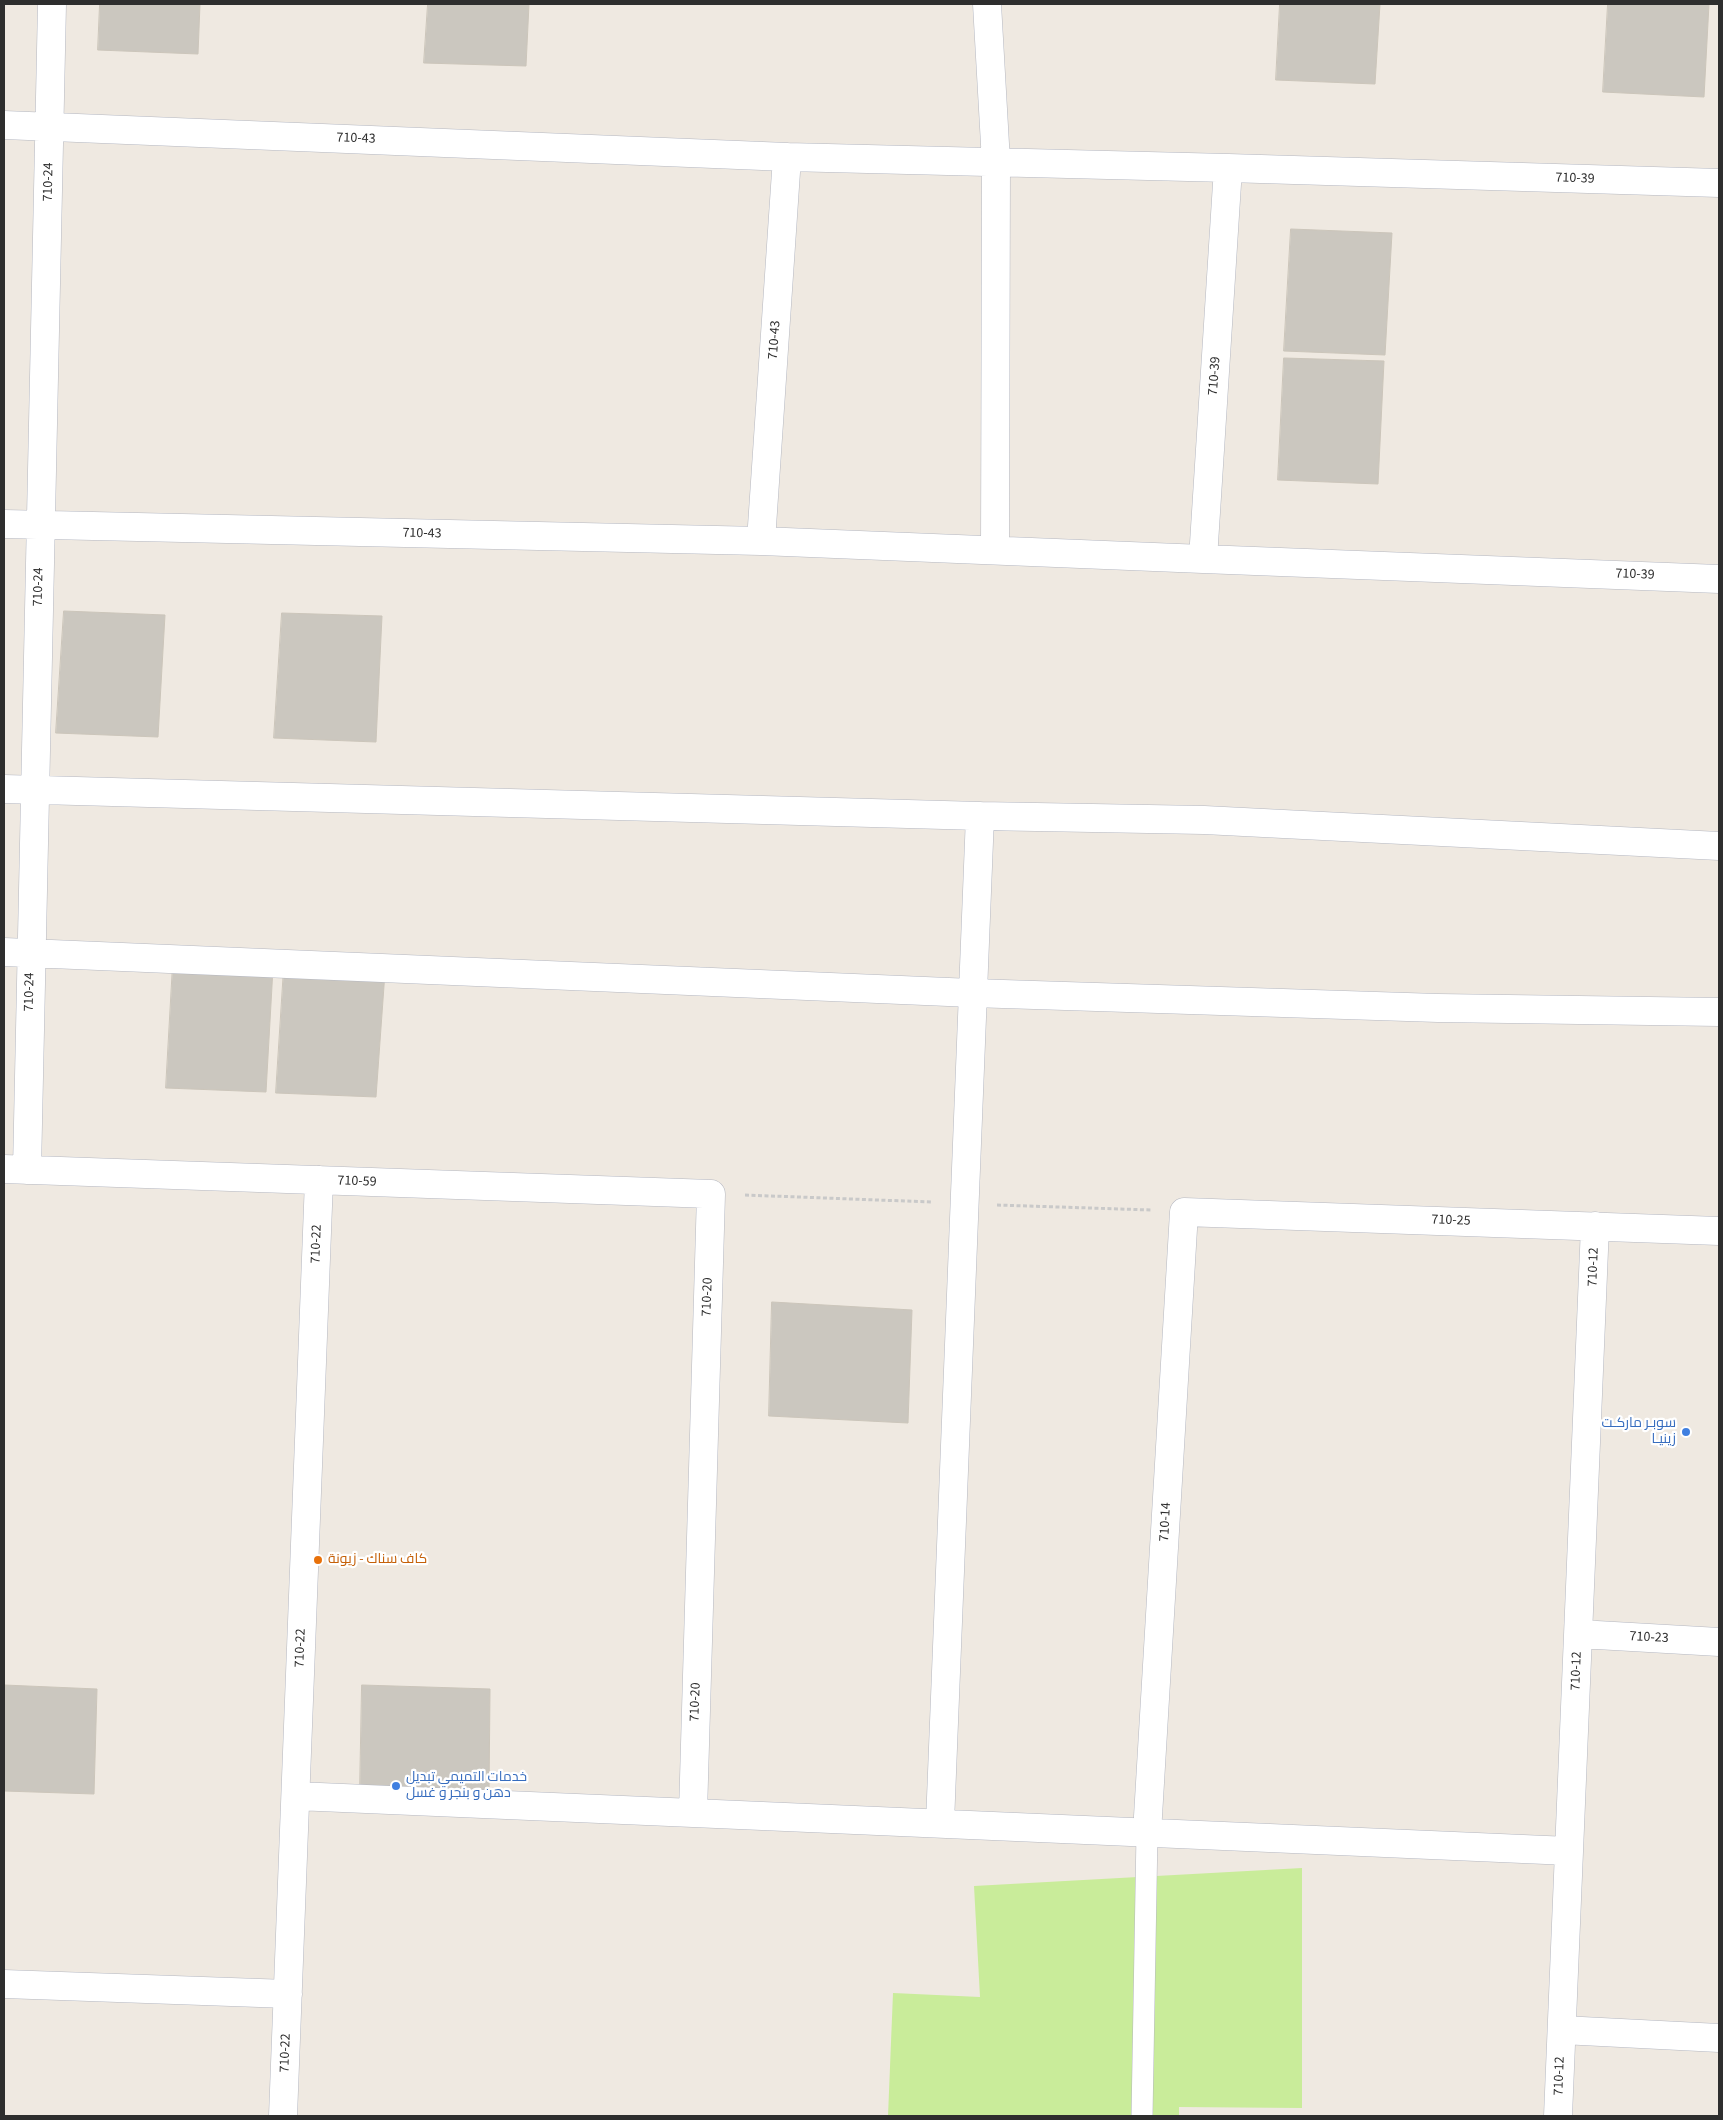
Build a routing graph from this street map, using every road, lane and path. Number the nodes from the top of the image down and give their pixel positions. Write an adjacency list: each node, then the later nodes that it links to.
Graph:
1 (52, 4): 4 (street, 710-24)
2 (987, 4): 6 (street)
3 (4, 125): 4 (street, 710-43)
4 (50, 126): 5 (street, 710-43); 10 (street, 710-24)
5 (787, 156): 6 (street); 11 (street, 710-43)
6 (996, 162): 7 (street); 12 (street)
7 (1228, 168): 8 (street, 710-39); 13 (street, 710-39)
8 (1719, 183)
9 (4, 524): 10 (street, 710-43)
10 (41, 525): 11 (street, 710-43); 16 (street, 710-24)
11 (761, 541): 12 (street)
12 (995, 550): 13 (street)
13 (1203, 558): 14 (street, 710-39)
14 (1719, 579)
15 (4, 789): 16 (street)
16 (35, 790): 17 (street); 20 (street, 710-24)
17 (980, 816): 18 (street); 21 (street)
18 (1719, 846)
19 (4, 952): 20 (street)
20 (31, 953): 21 (street); 23 (street, 710-24)
21 (972, 993): 22 (street); 33 (street)
22 (1719, 1012)
23 (15, 1169): 24 (street, 710-59)
24 (319, 1180): 25 (street, 710-59); 31 (street, 710-22)
25 (711, 1194): 32 (street, 710-20)
26 (1184, 1212): 27 (street, 710-25); 34 (street, 710-14)
27 (1595, 1226): 28 (street, 710-25); 29 (street, 710-12)
28 (1719, 1231)
29 (1579, 1634): 30 (street, 710-23); 35 (street, 710-12)
30 (1719, 1642)
31 (296, 1796): 32 (street); 37 (street, 710-22)
32 (693, 1813): 33 (street)
33 (940, 1823): 34 (street)
34 (1148, 1833): 35 (street); 41 (lane)
35 (1569, 1851): 38 (street, 710-12)
36 (4, 1984): 37 (street)
37 (288, 1994): 40 (street, 710-22)
38 (1562, 2030): 39 (street); 42 (street, 710-12)
39 (1719, 2038)
40 (284, 2116)
41 (1142, 2116)
42 (1558, 2116)

